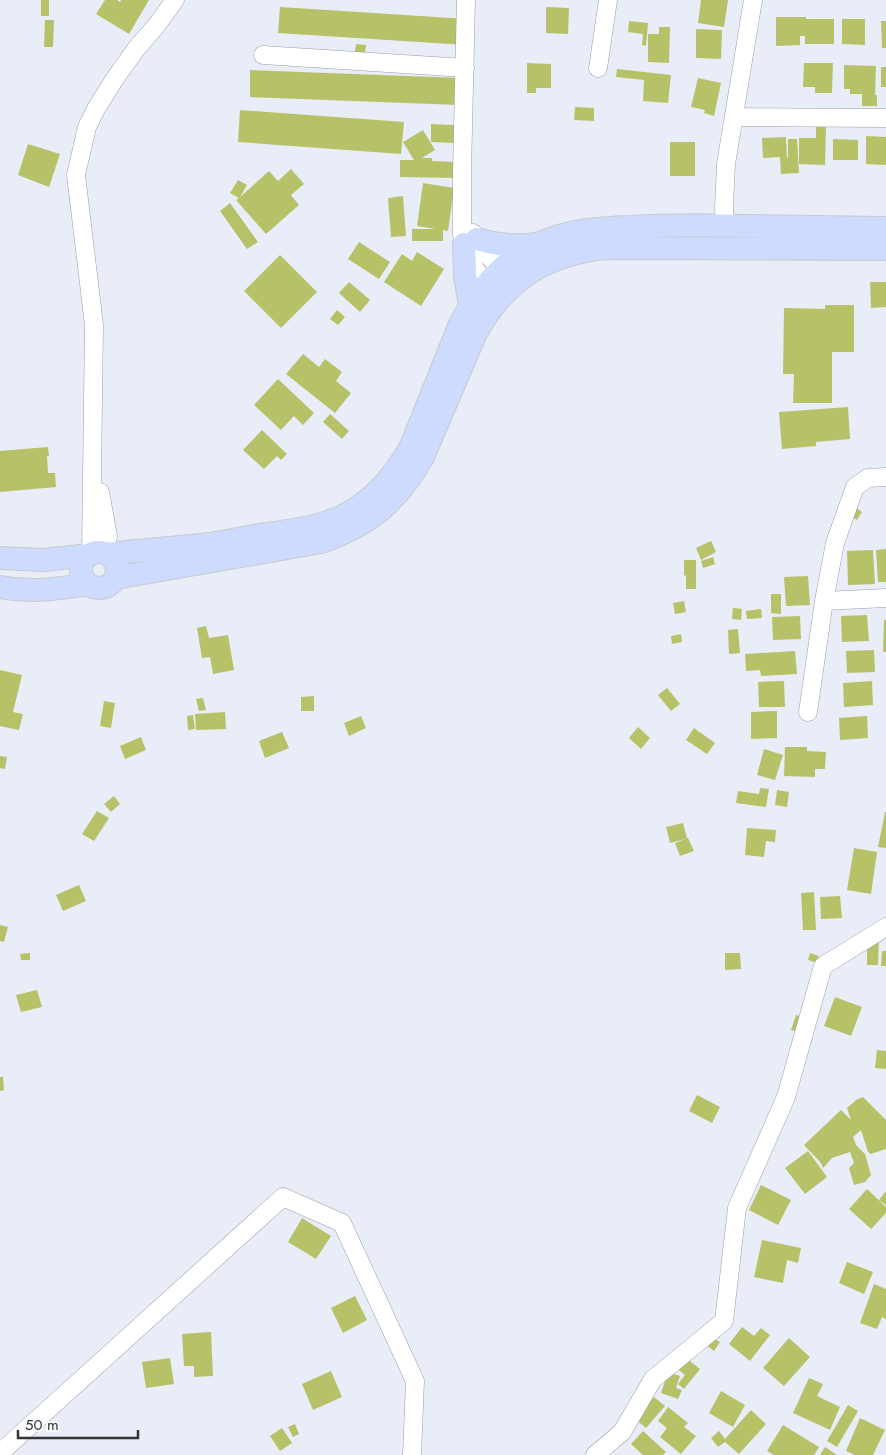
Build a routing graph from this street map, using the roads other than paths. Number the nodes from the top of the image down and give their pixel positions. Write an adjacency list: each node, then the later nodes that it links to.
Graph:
1 (175, 0): 18 (street)
2 (466, 0): 6 (street)
3 (608, 0): 7 (street)
4 (753, 0): 8 (street)
5 (263, 55): 6 (street)
6 (465, 68): 12 (street)
7 (598, 68)
8 (734, 117): 9 (street); 10 (street)
9 (886, 118)
10 (725, 226): 11 (main road); 13 (main road)
11 (886, 228)
12 (470, 242): 13 (main road); 15 (street); 16 (main road)
13 (539, 244): 15 (main road)
14 (886, 249): 15 (main road)
15 (499, 285): 16 (main road); 20 (main road)
16 (470, 306): 18 (main road)
17 (886, 477): 24 (street)
18 (98, 554): 19 (main road); 20 (main road); 21 (main road)
19 (0, 558)
20 (115, 578): 21 (main road)
21 (88, 584): 22 (main road)
22 (0, 587)
23 (886, 598): 24 (street)
24 (824, 601): 25 (street)
25 (808, 712)
26 (886, 927): 29 (street)
27 (0, 1453): 28 (street)
28 (412, 1455)
29 (595, 1455)

